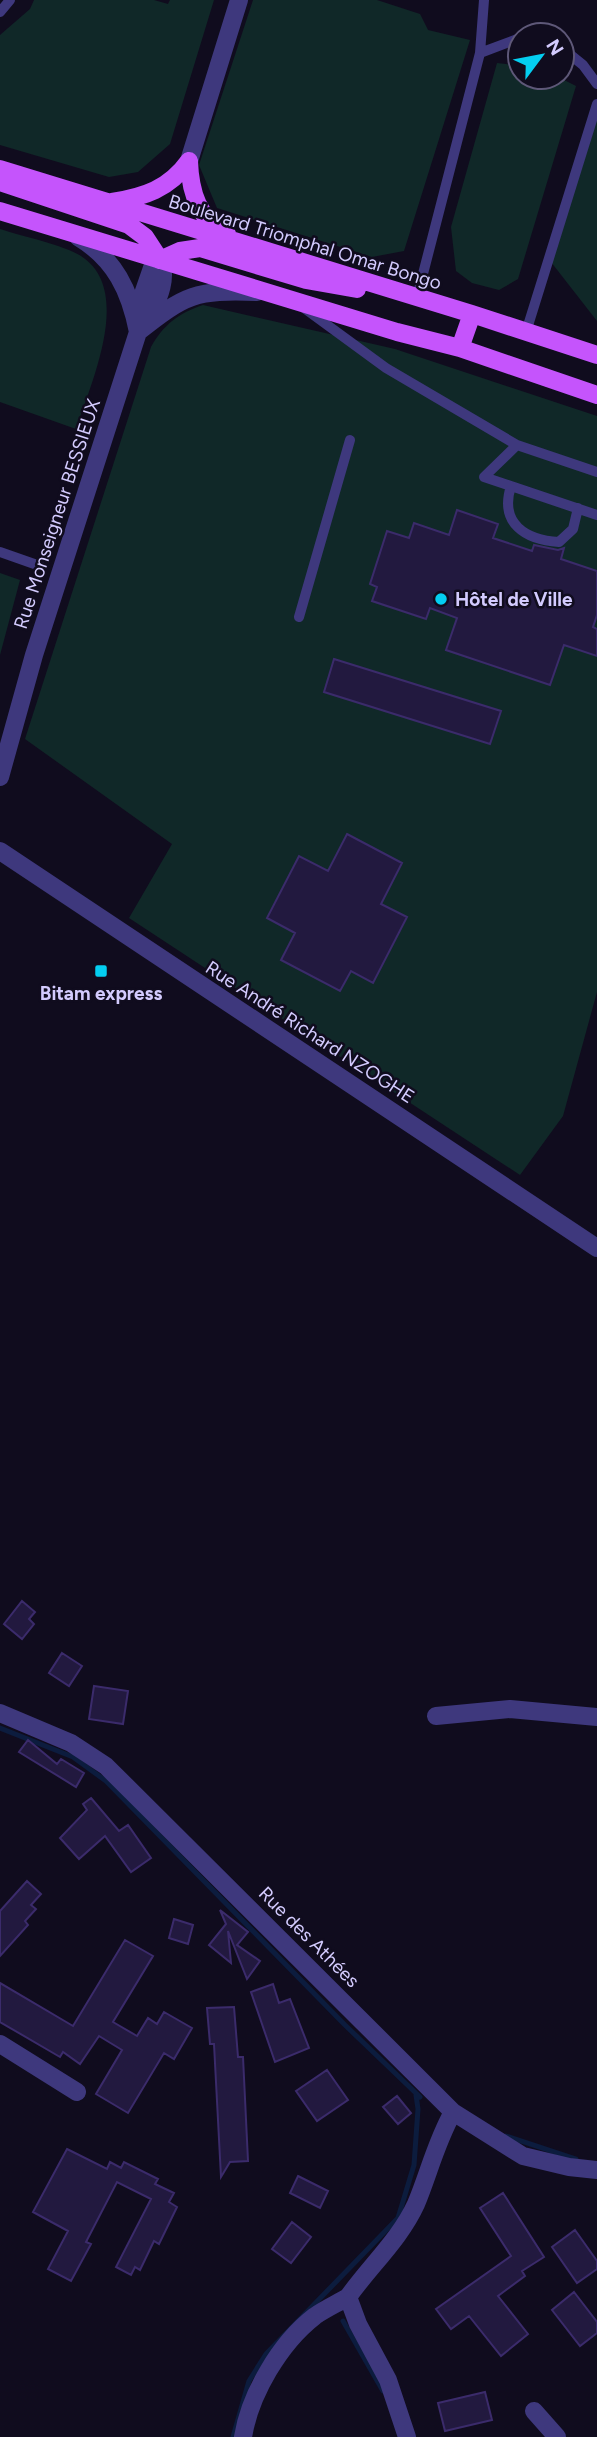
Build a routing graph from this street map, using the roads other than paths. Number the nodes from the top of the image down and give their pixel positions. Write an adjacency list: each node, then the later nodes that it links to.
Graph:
1 (10, 0): 4 (lane)
2 (239, 0): 10 (street)
3 (484, 0): 6 (lane)
4 (0, 12)
5 (506, 43): 6 (lane)
6 (480, 53): 20 (lane)
7 (576, 59): 8 (lane)
8 (597, 83)
9 (597, 104): 24 (lane)
10 (189, 161): 13 (main road); 16 (main road)
11 (0, 169): 13 (main road, Boulevard Triomphal Omar Bongo)
12 (0, 183): 17 (main road)
13 (104, 203): 16 (main road, Boulevard Triomphal Omar Bongo)
14 (0, 211): 15 (main road)
15 (68, 232): 17 (main road); 23 (street)
16 (246, 246): 18 (main road, Boulevard Triomphal Omar Bongo)
17 (160, 260): 18 (main road); 19 (main road); 23 (street, Rue Monseigneur BESSIEUX)
18 (389, 289): 20 (main road, Boulevard Triomphal Omar Bongo)
19 (267, 293): 21 (main road); 23 (street)
20 (417, 298): 22 (main road, Boulevard Triomphal Omar Bongo)
21 (293, 300): 25 (main road); 29 (lane)
22 (472, 314): 24 (main road, Boulevard Triomphal Omar Bongo); 25 (main road)
23 (138, 330): 37 (street, Rue Monseigneur BESSIEUX)
24 (526, 332): 26 (main road, Boulevard Triomphal Omar Bongo)
25 (460, 348): 27 (main road)
26 (597, 355)
27 (597, 395)
28 (350, 440): 36 (lane)
29 (517, 445): 30 (lane); 31 (lane)
30 (597, 472)
31 (511, 486): 32 (lane); 32 (lane)
32 (578, 508): 33 (lane)
33 (597, 515)
34 (0, 552): 35 (lane)
35 (40, 566)
36 (299, 617)
37 (0, 777)
38 (0, 851): 39 (street, Rue André Richard NZOGHE)
39 (597, 1248)
40 (0, 1713): 45 (street, Rue des Athées)
41 (436, 1716): 42 (street)
42 (597, 1717)
43 (0, 2044): 44 (street)
44 (77, 2092)
45 (453, 2112): 46 (street, Rue des Athées); 47 (street)
46 (597, 2169)
47 (348, 2297): 49 (street); 50 (street)
48 (534, 2411): 51 (street)
49 (243, 2437)
50 (407, 2437)
51 (556, 2437)

